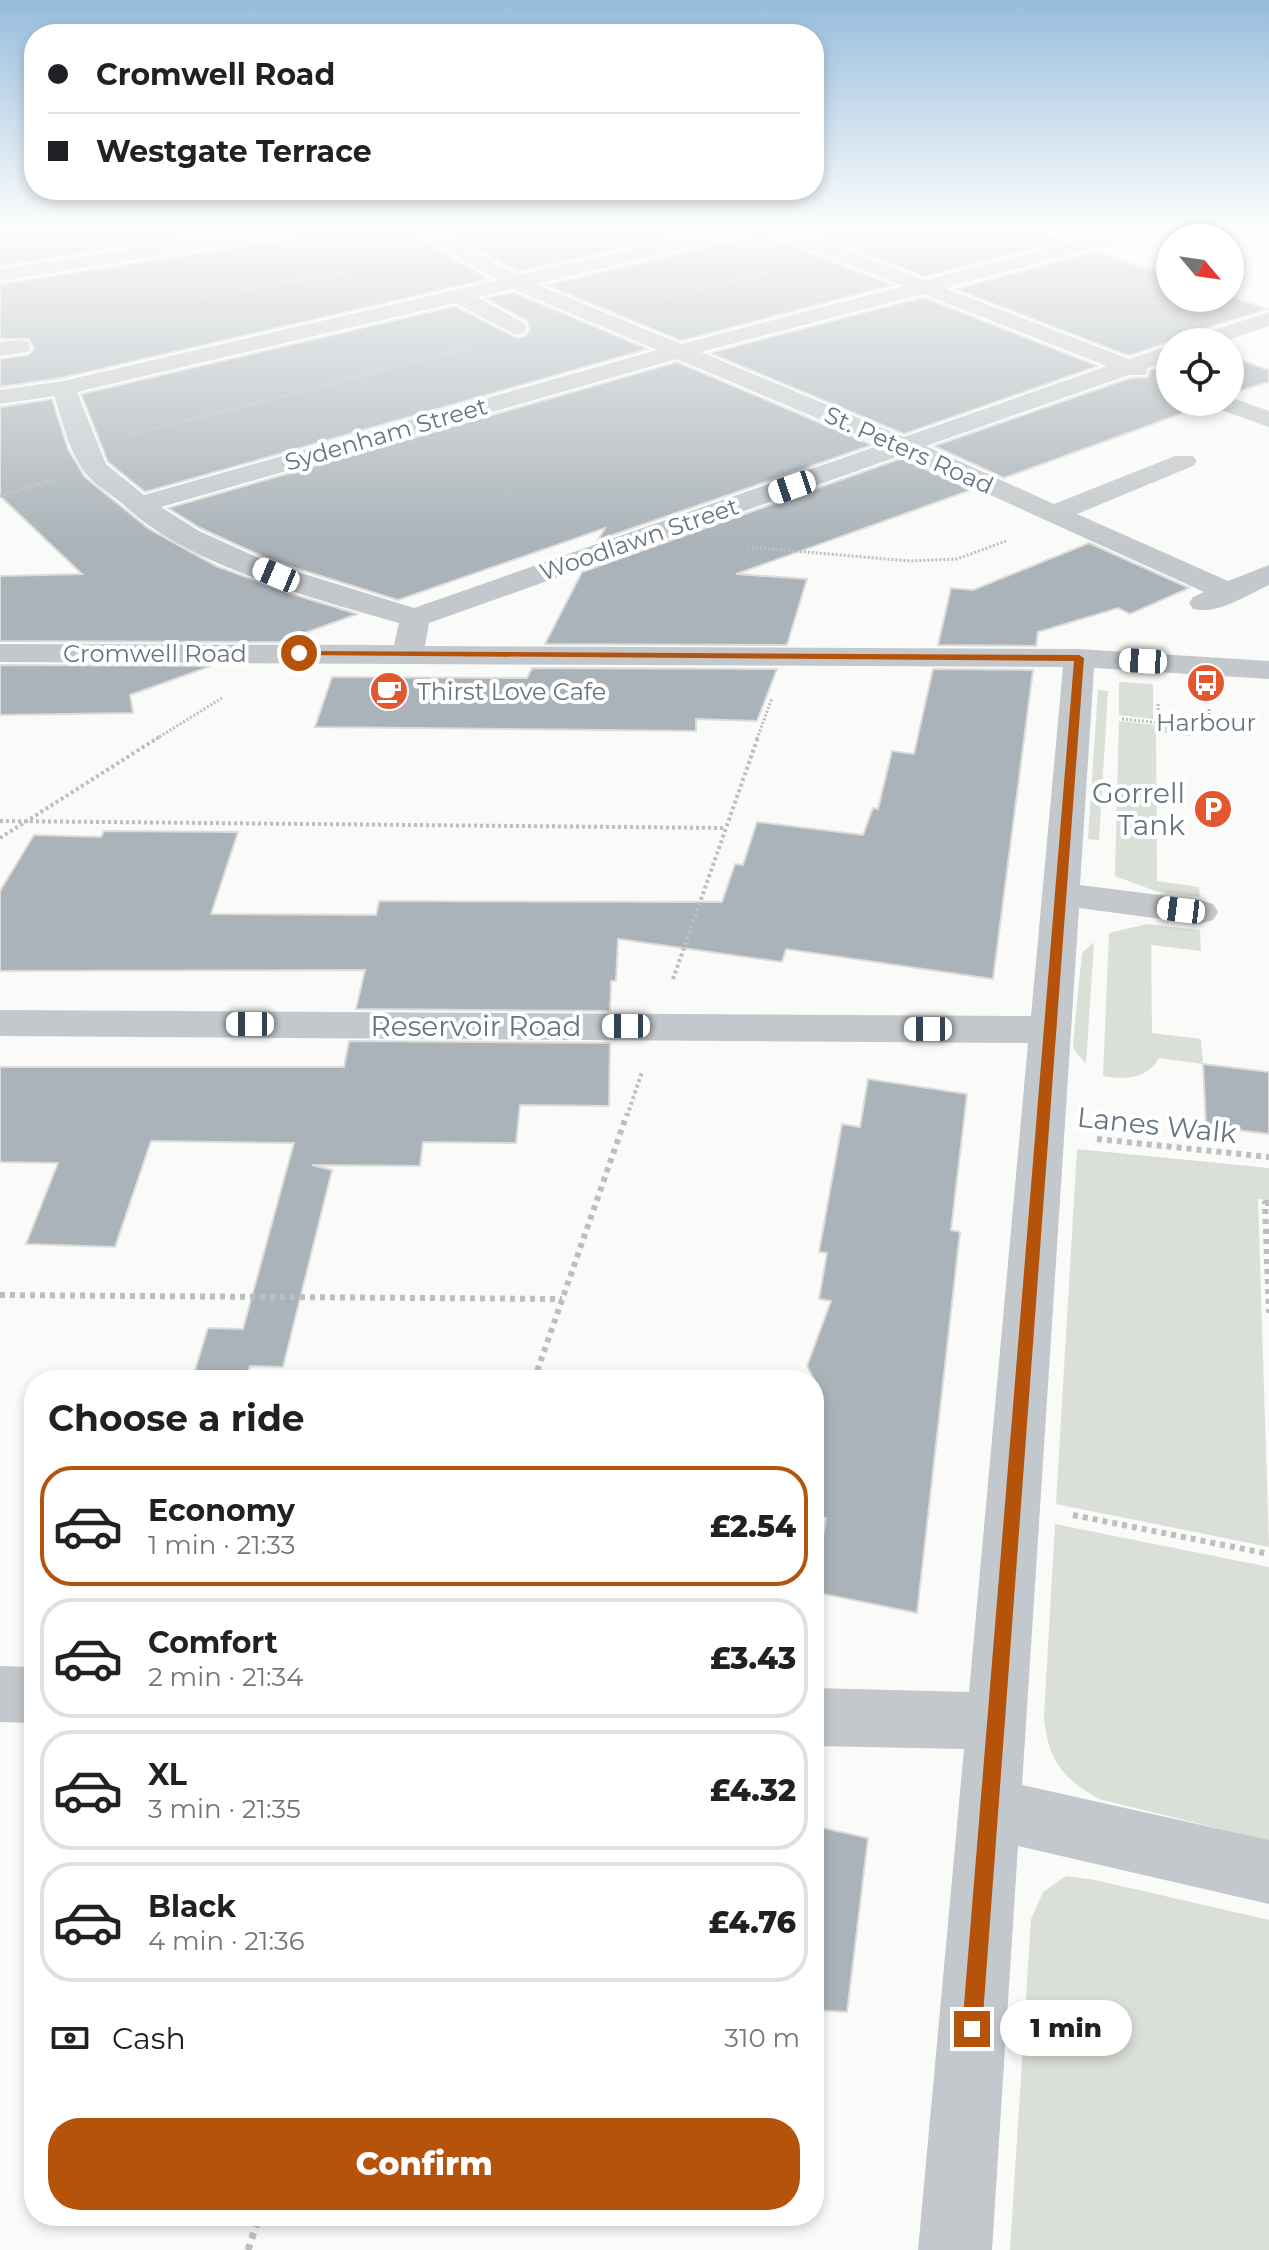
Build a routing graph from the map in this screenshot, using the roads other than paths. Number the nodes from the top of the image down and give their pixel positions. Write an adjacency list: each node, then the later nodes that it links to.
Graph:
1 (295, 334): 9 (street)
2 (639, 334): 5 (street, St. Peters Road)
3 (743, 334): 5 (street, Sydenham Street)
4 (1043, 334): 7 (street)
5 (680, 351): 13 (street, St. Peters Road); 15 (street, Sydenham Street)
6 (1156, 357): 7 (street, Woodlawn Street)
7 (1128, 366): 8 (street); 13 (street, Woodlawn Street)
8 (1156, 377)
9 (63, 388): 10 (street); 15 (street)
10 (0, 397)
11 (1244, 409): 12 (street)
12 (1265, 415)
13 (906, 447): 16 (street, St. Peters Road); 18 (street, Woodlawn Street)
14 (1184, 461): 16 (street)
15 (138, 505): 18 (street)
16 (1058, 517): 17 (street, St. Peters Road)
17 (1269, 574)
18 (415, 618): 20 (street)
19 (0, 653): 20 (street, Cromwell Road)
20 (408, 654): 21 (street, Cromwell Road)
21 (1079, 658): 22 (street, Cromwell Road); 23 (street)
22 (1269, 670)
23 (1062, 894): 24 (street); 26 (street)
24 (1199, 912)
25 (0, 1023): 26 (street, Reservoir Road)
26 (1049, 1030): 30 (street)
27 (0, 1694): 28 (street)
28 (24, 1695)
29 (824, 1717): 30 (street)
30 (996, 1721): 31 (street)
31 (989, 1808): 32 (street); 33 (street)
32 (1269, 1872)
33 (955, 2250)

